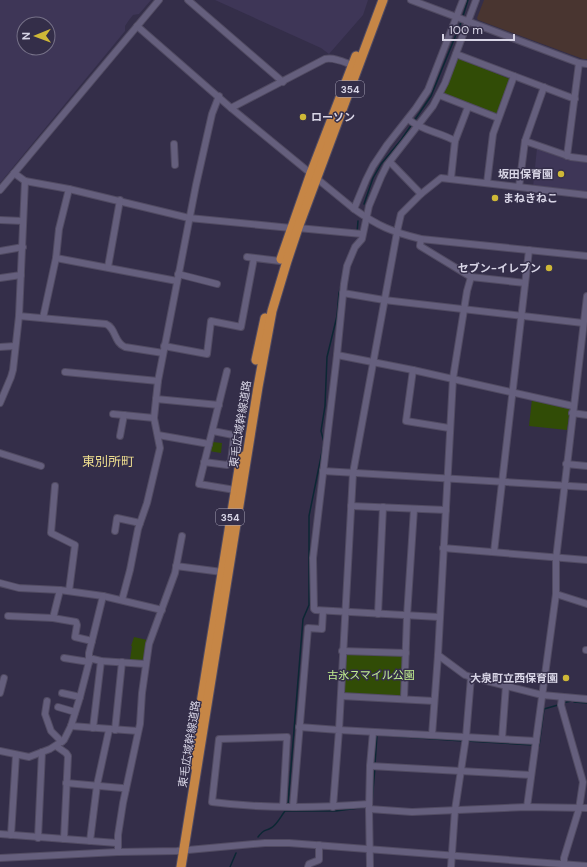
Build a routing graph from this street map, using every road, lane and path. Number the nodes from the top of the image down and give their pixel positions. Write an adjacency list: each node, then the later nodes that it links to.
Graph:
1 (159, 0): 10 (street)
2 (188, 0): 16 (street)
3 (376, 0): 14 (highway, 東毛広域幹線道路 / 354)
4 (383, 0): 34 (highway, 東毛広域幹線道路 / 354)
5 (411, 0): 8 (street)
6 (463, 0): 8 (street)
7 (476, 0): 9 (street)
8 (456, 17): 9 (street); 24 (street)
9 (468, 21): 11 (street); 12 (street)
10 (137, 26): 19 (street); 33 (street)
11 (456, 54): 15 (street); 18 (street)
12 (579, 63): 13 (street); 20 (street)
13 (587, 64)
14 (352, 65): 16 (street); 34 (highway, 東毛広域幹線道路 / 354)
15 (514, 76): 17 (street); 23 (street)
16 (283, 82): 22 (street)
17 (544, 88): 20 (street); 27 (street)
18 (439, 95): 21 (street); 25 (street)
19 (219, 96): 22 (street); 46 (street)
20 (575, 99): 29 (street)
21 (468, 107): 23 (street); 26 (street)
22 (231, 108): 34 (street)
23 (498, 118): 37 (street)
24 (408, 119): 25 (street); 44 (street)
25 (418, 126): 26 (street); 31 (street)
26 (455, 141): 35 (street)
27 (525, 141): 29 (street); 38 (street)
28 (174, 144): 32 (street)
29 (567, 156): 30 (street)
30 (587, 159)
31 (390, 162): 41 (street); 45 (street)
32 (174, 165)
33 (14, 173): 36 (street); 40 (street)
34 (314, 176): 44 (street); 49 (highway, 東毛広域幹線道路 / 354)
35 (451, 178): 37 (street); 41 (street)
36 (25, 181): 39 (street); 48 (street)
37 (487, 183): 38 (street)
38 (519, 186): 42 (street)
39 (69, 189): 43 (street); 57 (street)
40 (0, 190)
41 (421, 194): 51 (street)
42 (587, 195)
43 (120, 200): 46 (street); 59 (street)
44 (354, 209): 45 (street)
45 (366, 217): 50 (street); 51 (street)
46 (189, 218): 49 (street); 63 (street)
47 (0, 220): 48 (street)
48 (23, 221): 53 (street)
49 (295, 228): 50 (street); 58 (highway, 東毛広域幹線道路 / 354); 203 (highway, 東毛広域幹線道路 / 354)
50 (362, 234): 66 (street)
51 (397, 234): 52 (street); 68 (street)
52 (420, 239): 54 (street); 61 (street)
53 (22, 247): 55 (street); 60 (street)
54 (529, 250): 56 (street); 64 (street)
55 (0, 251)
56 (587, 256)
57 (56, 258): 59 (street); 72 (street)
58 (280, 261): 77 (street); 112 (highway, 東毛広域幹線道路 / 354)
59 (108, 267): 63 (street)
60 (21, 275): 62 (street); 71 (street)
61 (471, 277): 64 (street); 69 (street)
62 (0, 278)
63 (178, 278): 65 (street); 77 (street)
64 (525, 283): 70 (street)
65 (217, 284)
66 (343, 294): 68 (street); 78 (street)
67 (587, 296): 73 (street)
68 (384, 300): 69 (street); 79 (street)
69 (464, 308): 70 (street); 83 (street)
70 (521, 315): 73 (street); 85 (street)
71 (20, 316): 72 (street); 74 (street)
72 (43, 318): 77 (street)
73 (583, 323): 76 (street)
74 (15, 346): 75 (street); 87 (street)
75 (0, 347)
76 (584, 348): 89 (street)
77 (164, 350): 84 (street)
78 (338, 355): 79 (street); 105 (street)
79 (373, 363): 80 (street); 106 (street)
80 (413, 370): 83 (street); 95 (street)
81 (226, 371): 88 (street)
82 (65, 372): 84 (street)
83 (452, 378): 85 (street); 95 (street)
84 (158, 381): 86 (street)
85 (512, 392): 89 (street); 108 (street)
86 (156, 398): 88 (street); 94 (street)
87 (0, 403)
88 (219, 405): 96 (street)
89 (573, 406): 90 (street)
90 (572, 413): 93 (street); 102 (street)
91 (113, 414): 92 (street)
92 (124, 415): 94 (street); 98 (street)
93 (587, 415)
94 (154, 418): 97 (street)
95 (449, 428): 107 (street)
96 (213, 431): 99 (street); 101 (street)
97 (158, 435): 99 (street); 117 (street)
98 (120, 436)
99 (209, 444): 101 (street)
100 (0, 453): 103 (street)
101 (204, 462): 112 (street)
102 (566, 464): 104 (street); 110 (street)
103 (41, 466)
104 (587, 466)
105 (323, 471): 106 (street); 134 (street)
106 (353, 473): 107 (street); 113 (street)
107 (447, 478): 108 (street); 116 (street)
108 (502, 482): 110 (street); 121 (street)
109 (55, 486): 128 (street)
110 (564, 486): 111 (street); 122 (street)
111 (587, 487)
112 (235, 490): 125 (highway, 東毛広域幹線道路 / 354)
113 (351, 506): 114 (street); 135 (street)
114 (383, 507): 115 (street); 136 (street)
115 (414, 509): 116 (street); 138 (street)
116 (446, 510): 120 (street)
117 (140, 523): 118 (street); 131 (street)
118 (115, 531)
119 (182, 536): 124 (street)
120 (443, 548): 121 (street); 139 (street)
121 (494, 552): 122 (street)
122 (556, 559): 123 (street); 129 (street)
123 (587, 560)
124 (176, 566): 125 (street); 133 (street)
125 (222, 572): 203 (highway, 東毛広域幹線道路 / 354)
126 (0, 583): 127 (street)
127 (60, 590): 128 (street); 140 (street)
128 (69, 591): 130 (street)
129 (556, 594): 132 (street); 155 (street)
130 (103, 596): 131 (street); 141 (street)
131 (122, 600): 133 (street)
132 (587, 604)
133 (162, 610): 149 (street)
134 (323, 611): 135 (street); 166 (street)
135 (344, 612): 136 (street); 142 (street)
136 (378, 614): 138 (street)
137 (8, 616): 140 (street)
138 (407, 616): 139 (street); 143 (street)
139 (439, 617): 144 (street)
140 (54, 618): 141 (street)
141 (92, 640): 147 (street)
142 (342, 651): 143 (street); 156 (street)
143 (406, 653): 159 (street)
144 (438, 655): 150 (street); 162 (street)
145 (64, 658): 147 (street)
146 (100, 660): 147 (street); 148 (street); 167 (street)
147 (89, 661): 157 (street)
148 (122, 662): 149 (street); 168 (street)
149 (145, 664): 170 (street)
150 (471, 677): 152 (street); 173 (street)
151 (4, 678): 153 (street)
152 (506, 685): 155 (street); 174 (street)
153 (0, 693)
154 (62, 693): 157 (street)
155 (542, 695): 158 (street); 175 (street)
156 (341, 696): 159 (street); 169 (street)
157 (80, 697): 164 (street)
158 (562, 697): 160 (street); 192 (street)
159 (404, 699): 162 (street)
160 (587, 699)
161 (47, 701): 176 (street)
162 (434, 701): 172 (street)
163 (58, 707): 164 (street)
164 (75, 712): 165 (street)
165 (71, 726): 167 (street); 176 (street)
166 (299, 727): 169 (street); 191 (street)
167 (93, 728): 168 (street)
168 (112, 730): 170 (street); 185 (street)
169 (339, 730): 171 (street); 189 (street)
170 (138, 731): 186 (street)
171 (373, 732): 172 (street); 181 (street)
172 (432, 735): 173 (street)
173 (466, 737): 174 (street); 182 (street)
174 (502, 739): 175 (street)
175 (536, 741): 183 (street)
176 (62, 742): 177 (street)
177 (56, 746): 179 (street); 184 (street)
178 (0, 751): 180 (street)
179 (42, 752): 180 (street); 197 (street)
180 (16, 755): 196 (street)
181 (370, 766): 182 (street); 187 (street)
182 (462, 771): 183 (street); 194 (street)
183 (531, 775): 190 (street)
184 (66, 782): 185 (street); 198 (street)
185 (98, 786): 186 (street); 199 (street)
186 (126, 789): 200 (street)
187 (369, 806): 189 (street); 194 (street); 202 (street)
188 (283, 807): 188 (street); 191 (street)
189 (333, 807): 191 (street)
190 (527, 807): 192 (street); 194 (street)
191 (293, 808)
192 (580, 808): 193 (street); 207 (street)
193 (587, 808)
194 (456, 810): 205 (street)
195 (0, 834): 196 (street)
196 (11, 836): 197 (street)
197 (38, 838): 198 (street)
198 (64, 839): 199 (street)
199 (90, 841): 200 (street)
200 (117, 843): 204 (street)
201 (319, 846): 202 (street); 203 (street); 211 (street)
202 (370, 849): 205 (street); 212 (street)
203 (180, 851): 204 (street); 209 (highway, 東毛広域幹線道路 / 354); 210 (highway, 東毛広域幹線道路 / 354)
204 (118, 852): 206 (street)
205 (452, 856): 207 (street); 213 (street)
206 (0, 858)
207 (564, 866): 208 (street)
208 (587, 866)
209 (175, 867)
210 (181, 867)
211 (308, 867)
212 (370, 867)
213 (451, 867)

